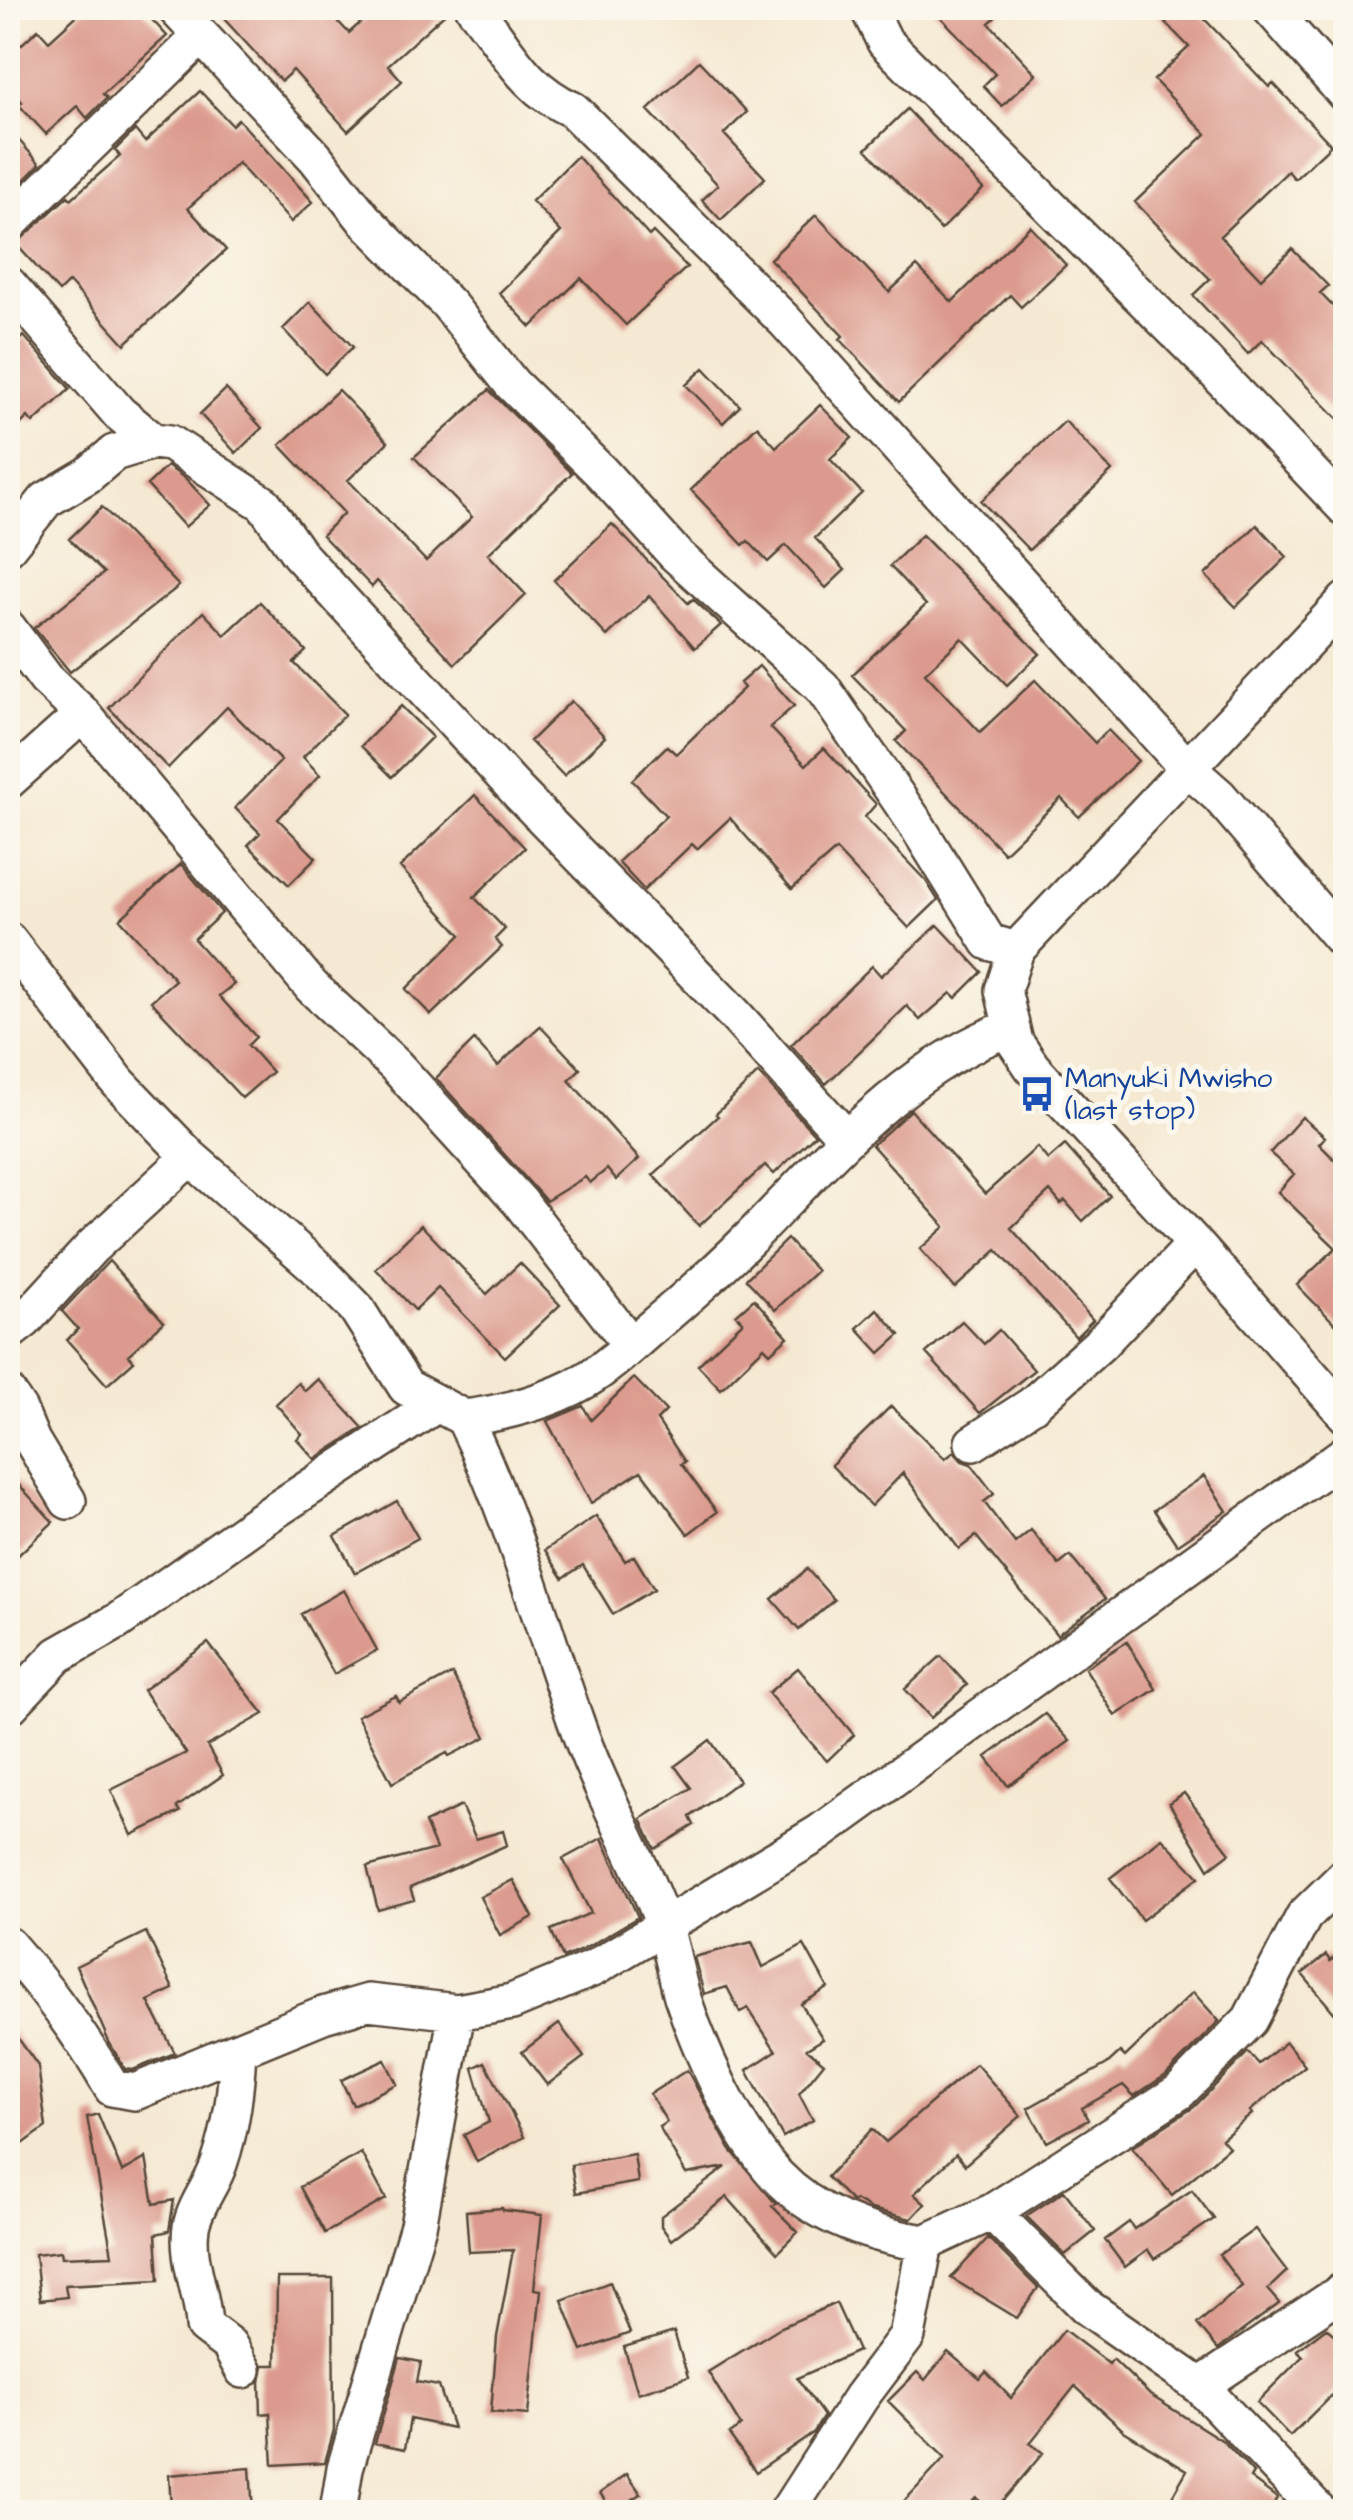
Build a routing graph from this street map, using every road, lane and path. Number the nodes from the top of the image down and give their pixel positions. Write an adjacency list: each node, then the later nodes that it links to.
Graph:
1 (175, 8): 5 (street)
2 (474, 8): 15 (street)
3 (868, 8): 10 (street)
4 (1270, 8): 6 (street)
5 (201, 36): 7 (street); 19 (street)
6 (1346, 95)
7 (8, 225)
8 (8, 284): 9 (street)
9 (153, 441): 11 (street); 21 (street)
10 (1346, 509)
11 (8, 547)
12 (1346, 600): 15 (street)
13 (8, 628): 14 (street)
14 (83, 714): 16 (street); 25 (street)
15 (1186, 767): 18 (street); 19 (street)
16 (8, 781)
17 (8, 940): 22 (street)
18 (1346, 944)
19 (1016, 950): 20 (street)
20 (1010, 1028): 21 (street); 23 (street)
21 (847, 1139): 25 (street)
22 (190, 1157): 24 (street); 27 (street)
23 (1195, 1244): 28 (street); 29 (street)
24 (8, 1333)
25 (630, 1345): 27 (street)
26 (8, 1394): 31 (street)
27 (450, 1411): 32 (street); 34 (street)
28 (1346, 1415)
29 (973, 1443)
30 (1346, 1453): 34 (street)
31 (68, 1502)
32 (8, 1708)
33 (1346, 1875): 38 (street)
34 (665, 1928): 36 (street); 39 (street)
35 (8, 1945): 37 (street)
36 (457, 2012): 37 (street); 43 (street)
37 (238, 2050): 41 (street)
38 (992, 2212): 39 (street); 42 (street)
39 (925, 2243): 44 (street)
40 (1346, 2289): 42 (street)
41 (243, 2370)
42 (1200, 2386): 45 (street)
43 (338, 2512)
44 (787, 2512)
45 (1320, 2512)

